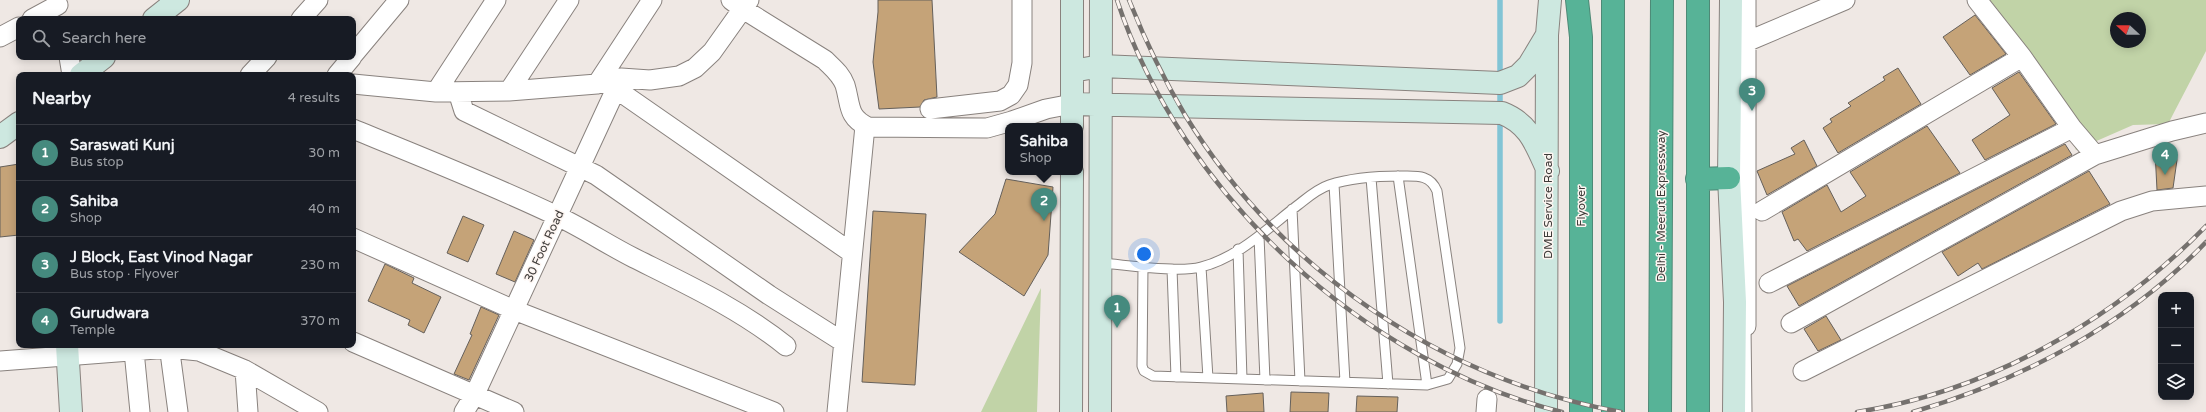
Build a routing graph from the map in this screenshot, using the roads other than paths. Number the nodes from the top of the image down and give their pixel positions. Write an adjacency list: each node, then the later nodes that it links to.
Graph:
1 (178, 0): 23 (street)
2 (318, 0): 24 (street)
3 (399, 0): 29 (street)
4 (496, 0): 45 (street)
5 (569, 0): 44 (street)
6 (652, 0): 43 (street)
7 (1022, 0): 49 (street)
8 (1072, 0): 36 (street)
9 (1101, 0): 35 (street)
10 (1550, 0): 26 (street, DME Service Road)
11 (1577, 0): 114 (highway, Flyover)
12 (1613, 0): 115 (highway)
13 (1662, 0): 116 (highway, Delhi - Meerut Expressway)
14 (1698, 0): 64 (highway)
15 (1731, 0): 63 (street)
16 (1746, 0): 28 (street)
17 (1845, 0): 20 (street)
18 (1977, 0): 30 (street)
19 (741, 3): 41 (street); 53 (street)
20 (1823, 4): 28 (street)
21 (59, 8): 22 (street)
22 (39, 16)
23 (158, 16)
24 (304, 16)
25 (16, 29): 27 (street)
26 (1547, 35): 35 (street); 59 (street, DME Service Road)
27 (0, 37)
28 (1746, 42): 81 (street)
29 (356, 51)
30 (2022, 57): 54 (street); 68 (street)
31 (70, 60): 37 (street)
32 (100, 60): 38 (street)
33 (264, 60): 39 (street)
34 (349, 60): 40 (street)
35 (1101, 66): 36 (street); 48 (street)
36 (1072, 71): 47 (street)
37 (72, 72)
38 (85, 72)
39 (253, 72)
40 (339, 72)
41 (619, 83): 43 (street); 58 (street, 30 Foot Road); 73 (street)
42 (356, 84): 45 (street)
43 (597, 84): 44 (street)
44 (509, 91): 46 (street)
45 (436, 92): 46 (street)
46 (458, 92): 58 (street)
47 (1072, 104): 48 (street); 50 (street); 53 (street)
48 (1100, 104): 59 (street); 74 (street)
49 (930, 109)
50 (1072, 123)
51 (2206, 123): 57 (street)
52 (16, 125): 56 (street)
53 (865, 126): 73 (street)
54 (2072, 128): 57 (street); 78 (street)
55 (356, 130): 69 (street)
56 (0, 137)
57 (2095, 156): 80 (street)
58 (580, 166): 69 (street, 30 Foot Road); 82 (street)
59 (1548, 171): 113 (street, DME Service Road)
60 (1072, 175): 111 (street)
61 (1398, 176): 62 (lane); 100 (lane); 100 (lane)
62 (1371, 178): 65 (lane); 99 (lane)
63 (1729, 178): 64 (highway); 118 (street)
64 (1697, 179): 117 (highway)
65 (1334, 184): 67 (lane); 98 (lane)
66 (2206, 196): 92 (street)
67 (1292, 209): 70 (lane); 97 (lane)
68 (1762, 211)
69 (558, 216): 79 (street, 30 Foot Road); 84 (street)
70 (1259, 236): 72 (lane); 96 (lane)
71 (356, 239): 79 (street)
72 (1238, 249): 77 (lane); 95 (lane)
73 (852, 253): 82 (street)
74 (1101, 263): 75 (lane); 112 (street)
75 (1143, 266): 76 (lane); 93 (lane)
76 (1172, 268): 77 (lane); 93 (lane)
77 (1201, 268): 94 (lane)
78 (1769, 283)
79 (514, 310): 101 (street, 30 Foot Road); 109 (street)
80 (1791, 323)
81 (1746, 326): 119 (lane)
82 (843, 342): 110 (street)
83 (356, 343): 101 (street)
84 (786, 346)
85 (155, 348): 89 (street)
86 (169, 348): 104 (street)
87 (181, 348): 91 (street)
88 (67, 351): 89 (street); 90 (street); 102 (street)
89 (134, 351): 103 (street)
90 (0, 361)
91 (245, 370): 105 (street); 106 (street)
92 (1803, 371)
93 (1176, 377): 94 (lane)
94 (1208, 378): 95 (lane)
95 (1242, 379): 96 (lane)
96 (1265, 380): 97 (lane)
97 (1300, 381): 98 (lane)
98 (1346, 382): 99 (lane)
99 (1388, 384): 100 (lane)
100 (1427, 385)
101 (475, 394): 107 (street, 30 Foot Road); 108 (street)
102 (71, 412)
103 (140, 412)
104 (178, 412)
105 (248, 412)
106 (318, 412)
107 (464, 412)
108 (514, 412)
109 (774, 412)
110 (837, 412)
111 (1070, 412)
112 (1100, 412)
113 (1546, 412)
114 (1581, 412)
115 (1613, 412)
116 (1660, 412)
117 (1698, 412)
118 (1734, 412)
119 (1747, 412)

